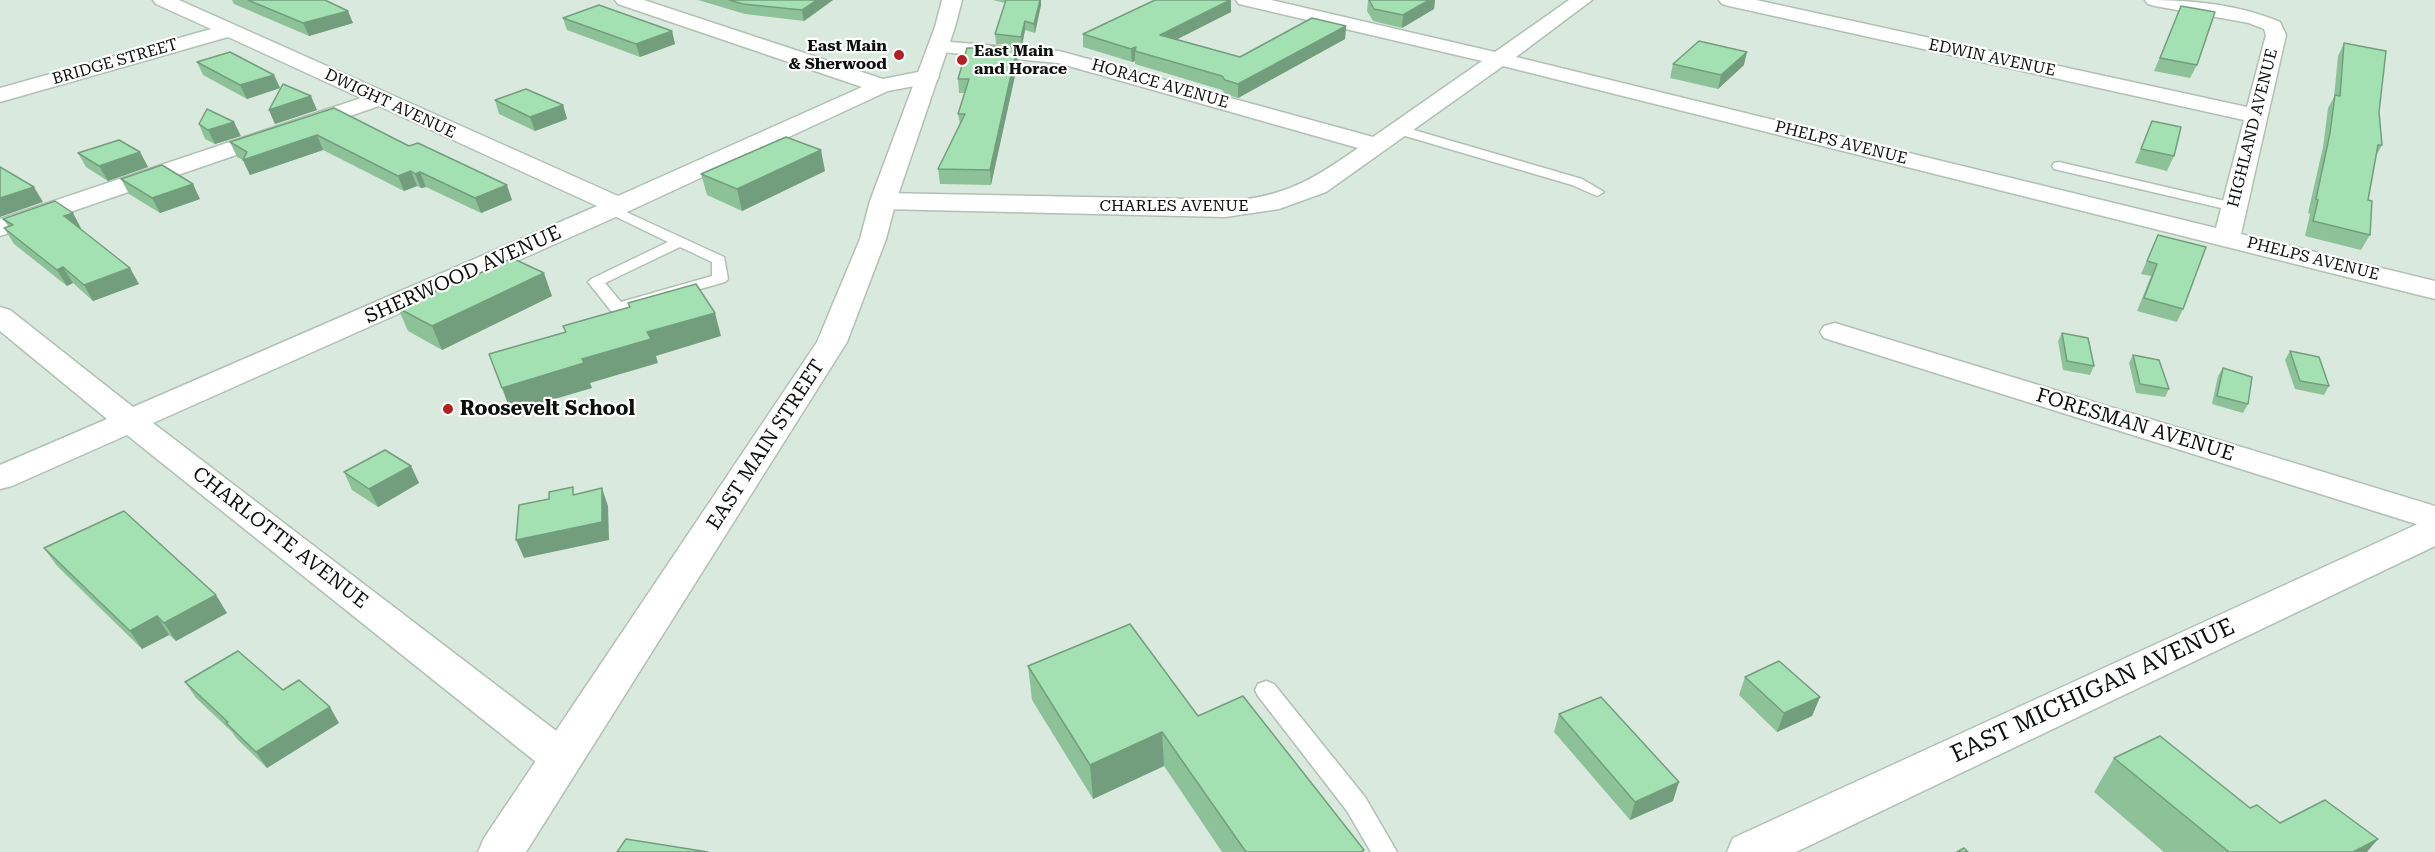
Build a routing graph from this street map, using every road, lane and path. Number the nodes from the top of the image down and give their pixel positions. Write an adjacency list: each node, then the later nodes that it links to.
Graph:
1 (164, 0): 8 (street, DWIGHT AVENUE)
2 (625, 0): 11 (street)
3 (952, 0): 10 (street, EAST MAIN STREET)
4 (1246, 0): 9 (street, PHELPS AVENUE)
5 (1582, 0): 9 (street, CHARLES AVENUE)
6 (1729, 0): 14 (street, EDWIN AVENUE)
7 (2155, 0): 14 (street, HIGHLAND AVENUE)
8 (230, 30): 12 (street, BRIDGE STREET); 13 (street, DWIGHT AVENUE)
9 (1499, 59): 15 (street, CHARLES AVENUE); 23 (street, PHELPS AVENUE)
10 (933, 62): 11 (street, SHERWOOD AVENUE); 16 (street, HORACE AVENUE); 19 (street, EAST MAIN STREET)
11 (882, 86): 21 (street, SHERWOOD AVENUE)
12 (0, 95)
13 (379, 99): 21 (street, DWIGHT AVENUE); 22 (street)
14 (2256, 116): 20 (street, HIGHLAND AVENUE)
15 (1400, 130): 16 (street, CHARLES AVENUE); 18 (lane)
16 (1378, 146): 19 (street, CHARLES AVENUE)
17 (2059, 166): 20 (lane)
18 (1597, 192)
19 (883, 201): 33 (street, EAST MAIN STREET)
20 (2234, 207): 23 (street, HIGHLAND AVENUE)
21 (615, 208): 24 (lane); 28 (street, SHERWOOD AVENUE)
22 (0, 228)
23 (2227, 237): 25 (street, PHELPS AVENUE)
24 (679, 242): 24 (lane)
25 (2435, 290)
26 (0, 316): 28 (street, CHARLOTTE AVENUE)
27 (1835, 332): 30 (street, FORESMAN AVENUE)
28 (130, 421): 29 (street, SHERWOOD AVENUE); 33 (street, CHARLOTTE AVENUE)
29 (0, 478)
30 (2435, 518)
31 (2435, 531): 36 (street, EAST MICHIGAN AVENUE)
32 (1266, 690): 35 (lane)
33 (561, 758): 34 (street, EAST MAIN STREET)
34 (501, 852)
35 (1384, 852)
36 (1750, 852)

